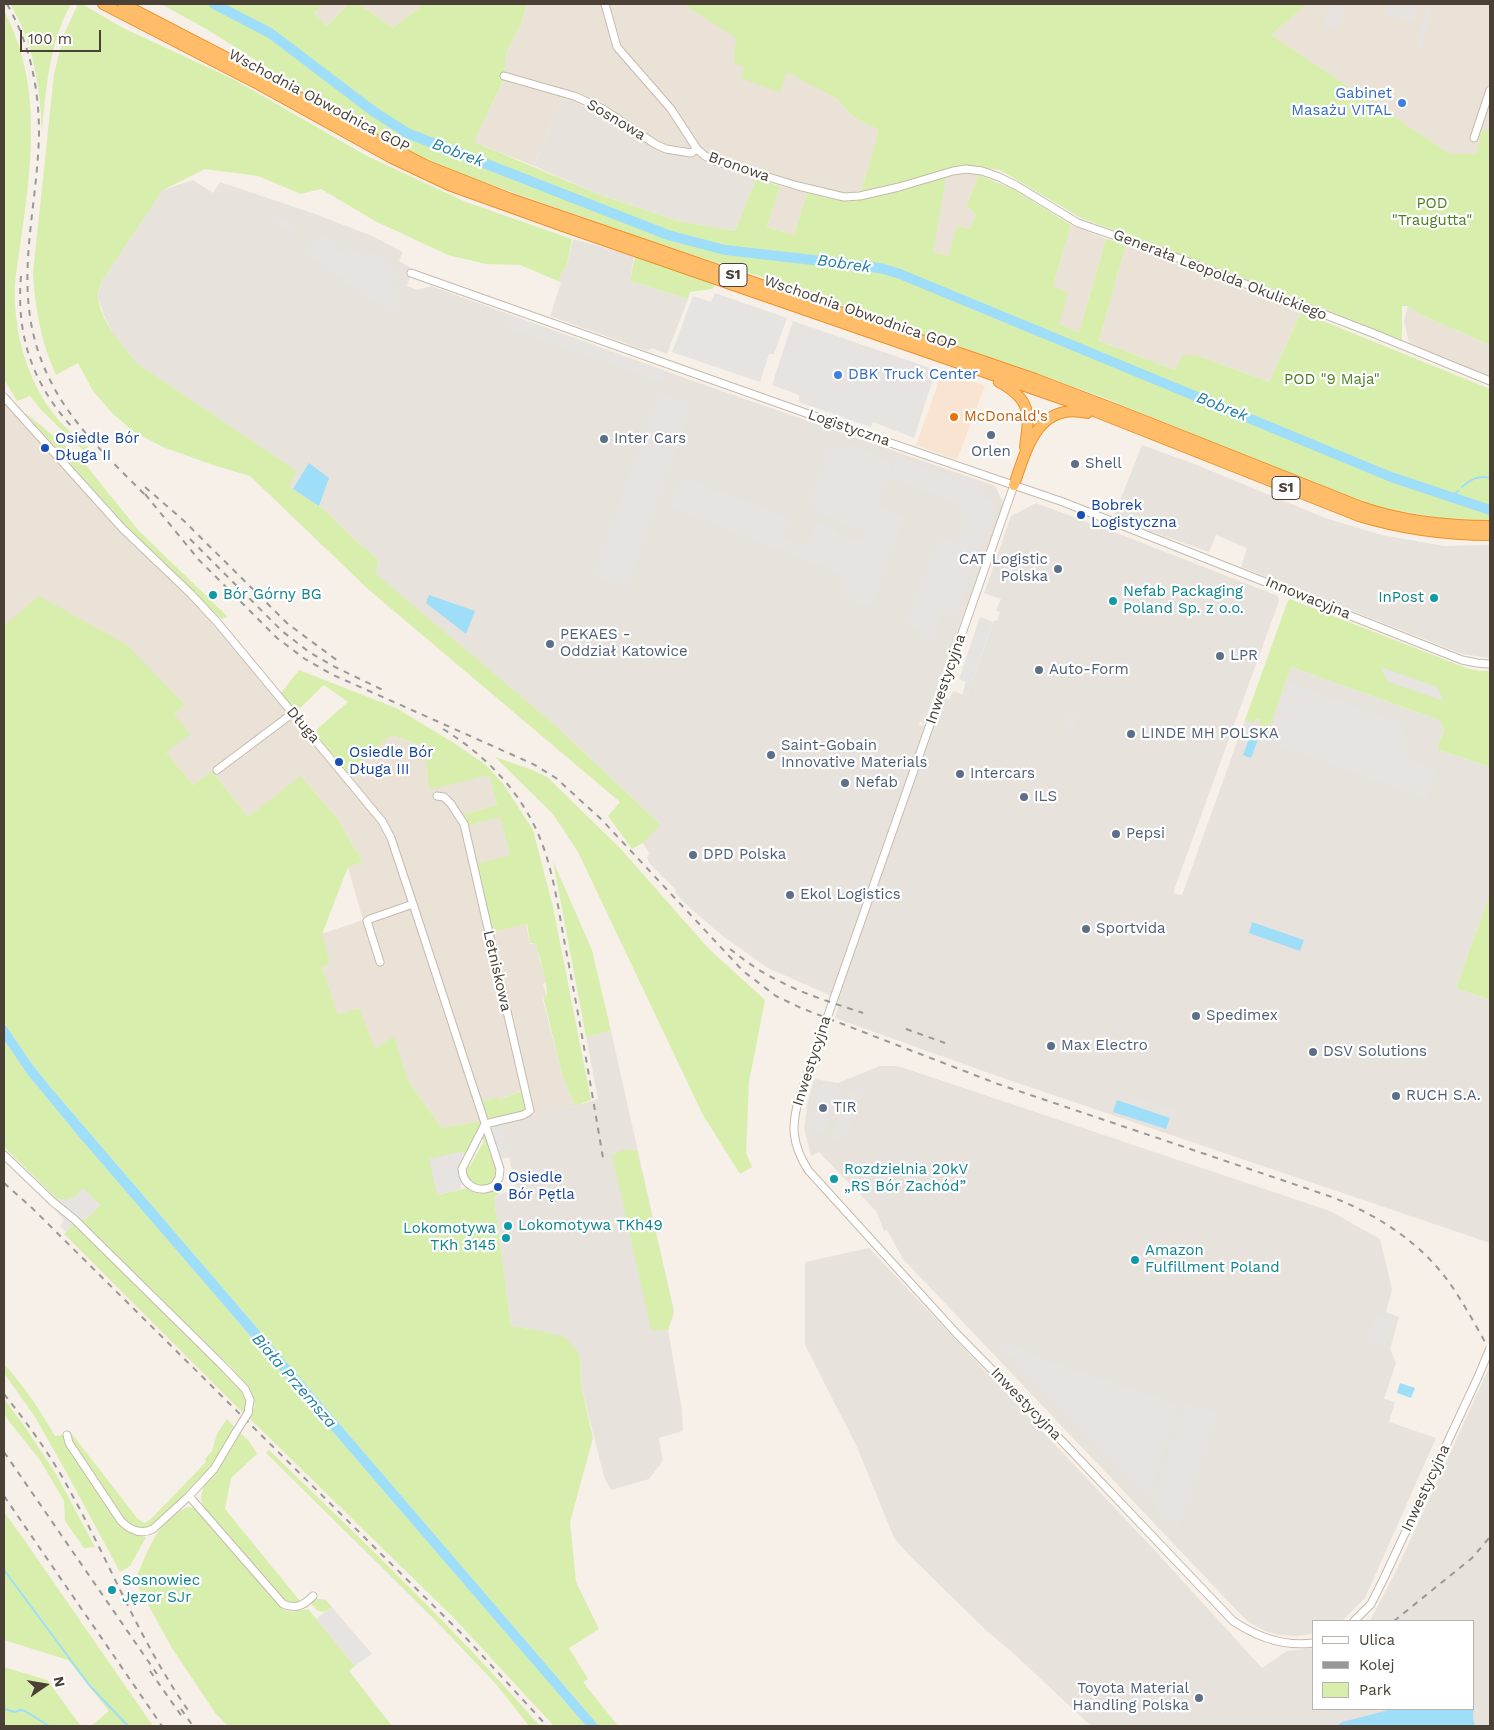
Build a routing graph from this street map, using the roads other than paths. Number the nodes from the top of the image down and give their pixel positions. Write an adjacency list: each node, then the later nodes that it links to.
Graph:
1 (122, 4): 17 (highway, Wschodnia Obwodnica GOP / S1)
2 (605, 4): 8 (street, Bronowa)
3 (108, 6): 11 (highway, Wschodnia Obwodnica GOP / S1)
4 (504, 76): 8 (street, Sosnowa)
5 (1490, 90): 6 (street)
6 (1487, 107): 7 (street)
7 (1474, 138)
8 (696, 149): 9 (street, Bronowa)
9 (953, 171): 12 (street, Generała Leopolda Okulickiego)
10 (411, 273): 16 (street, Logistyczna)
11 (972, 367): 14 (highway, Wschodnia Obwodnica GOP / S1); 15 (highway)
12 (1490, 381)
13 (4, 397): 20 (street, Długa)
14 (1127, 424): 15 (highway); 18 (highway, Wschodnia Obwodnica GOP / S1)
15 (1023, 458): 16 (highway)
16 (1014, 486): 19 (street, Innowacyjna); 32 (street, Inwestycyjna)
17 (1490, 526)
18 (1490, 534)
19 (1490, 664)
20 (293, 713): 21 (street); 23 (street, Długa)
21 (217, 770)
22 (437, 796): 25 (street, Letniskowa)
23 (413, 904): 24 (street); 25 (street, Długa)
24 (380, 962)
25 (484, 1124): 25 (street, Długa)
26 (4, 1155): 29 (street, bridge)
27 (1490, 1348): 31 (street, Inwestycyjna, bridge)
28 (67, 1435): 29 (street)
29 (189, 1496): 30 (street)
30 (313, 1596)
31 (1355, 1620)
32 (1312, 1643)

